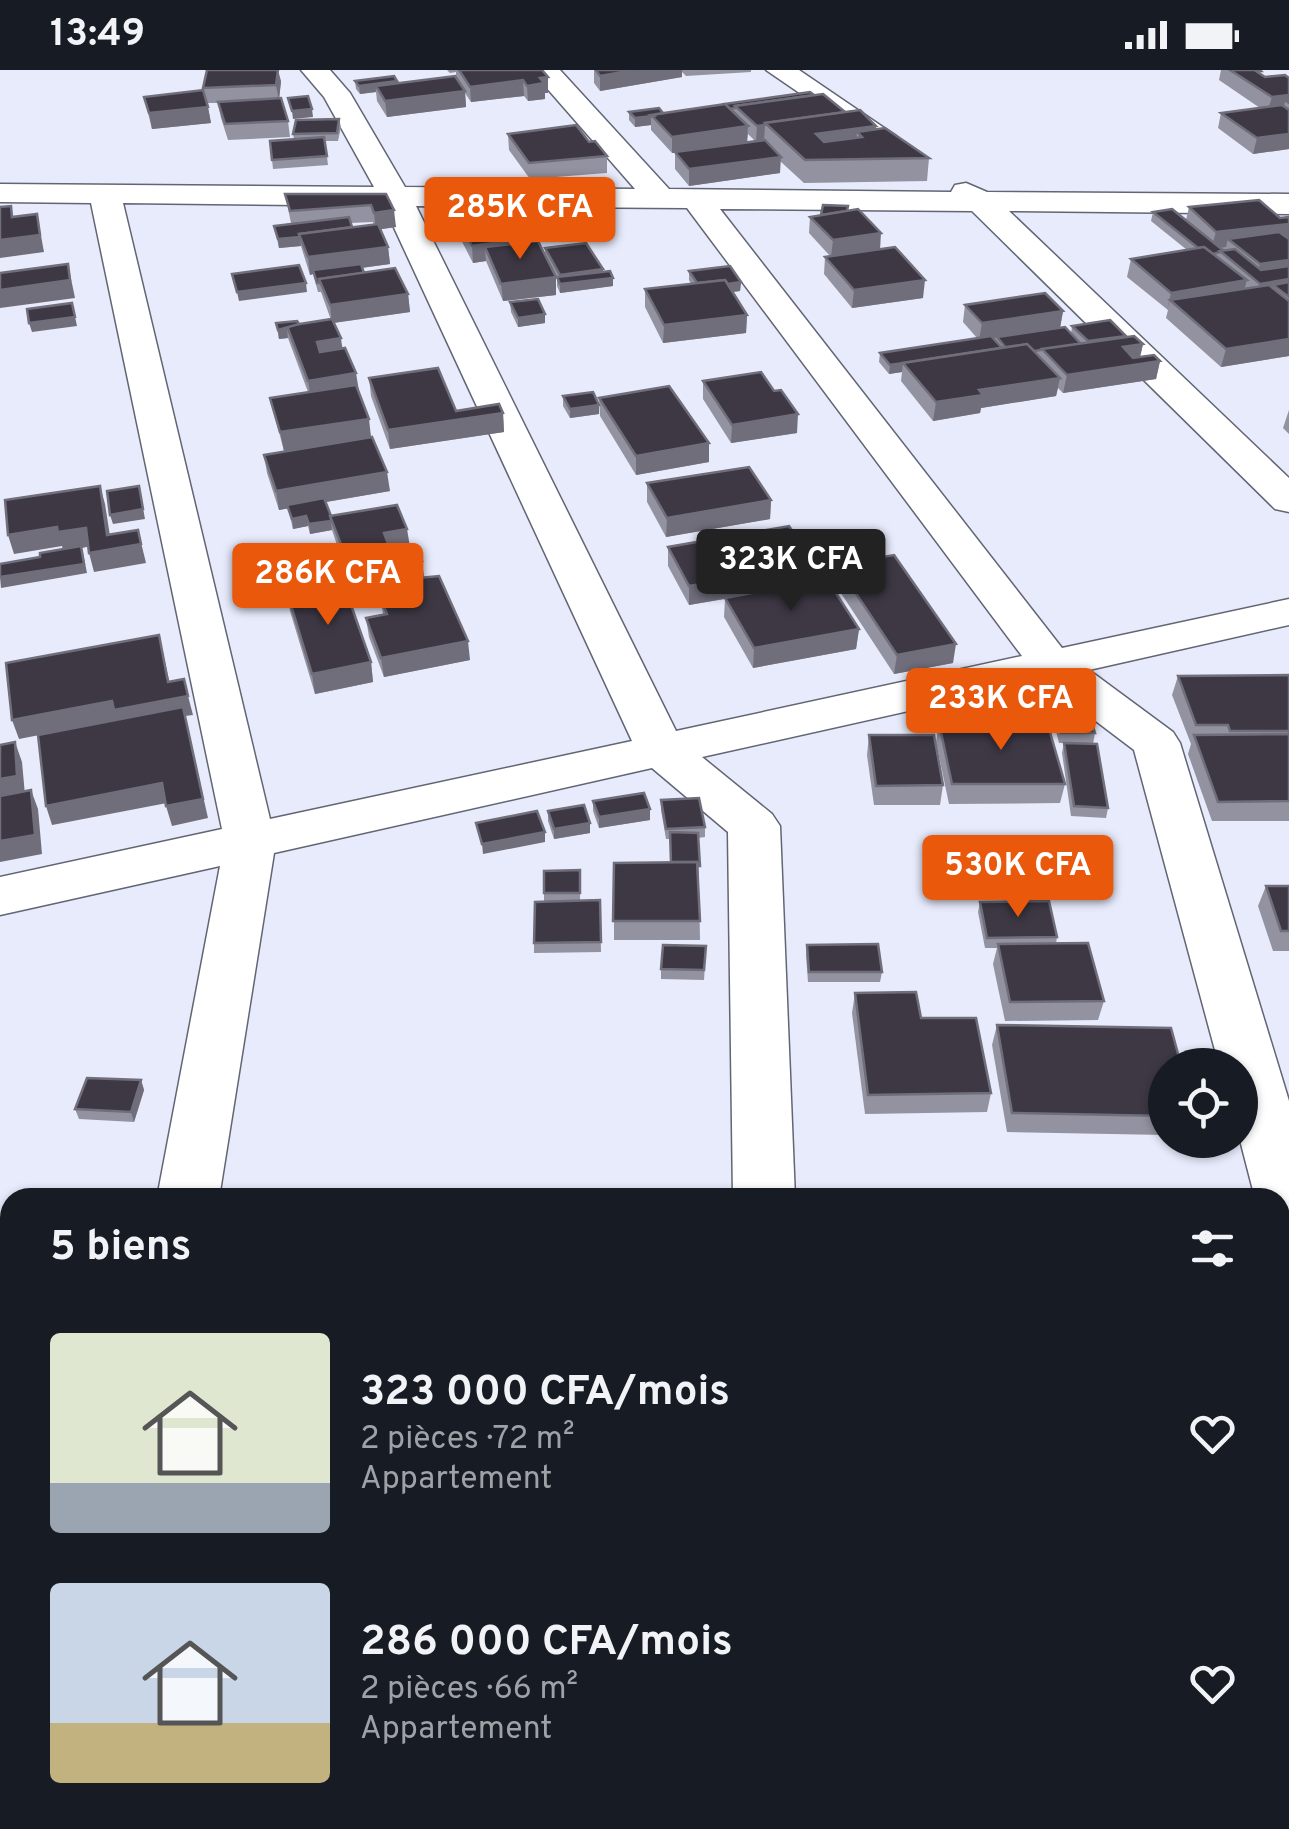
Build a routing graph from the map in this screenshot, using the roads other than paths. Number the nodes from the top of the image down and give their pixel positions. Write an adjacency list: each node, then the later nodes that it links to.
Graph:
1 (316, 70): 6 (street)
2 (546, 70): 7 (street)
3 (780, 70): 8 (street)
4 (0, 192): 5 (street)
5 (105, 194): 6 (street); 14 (street)
6 (394, 196): 7 (street); 13 (street)
7 (678, 199): 8 (street); 12 (street)
8 (980, 202): 9 (street); 10 (street)
9 (1284, 208)
10 (1289, 500)
11 (1289, 612): 12 (street)
12 (1051, 664): 13 (street); 18 (street)
13 (660, 749): 14 (street); 17 (street)
14 (250, 842): 15 (street); 16 (street)
15 (0, 896)
16 (190, 1188)
17 (764, 1188)
18 (1284, 1188)

